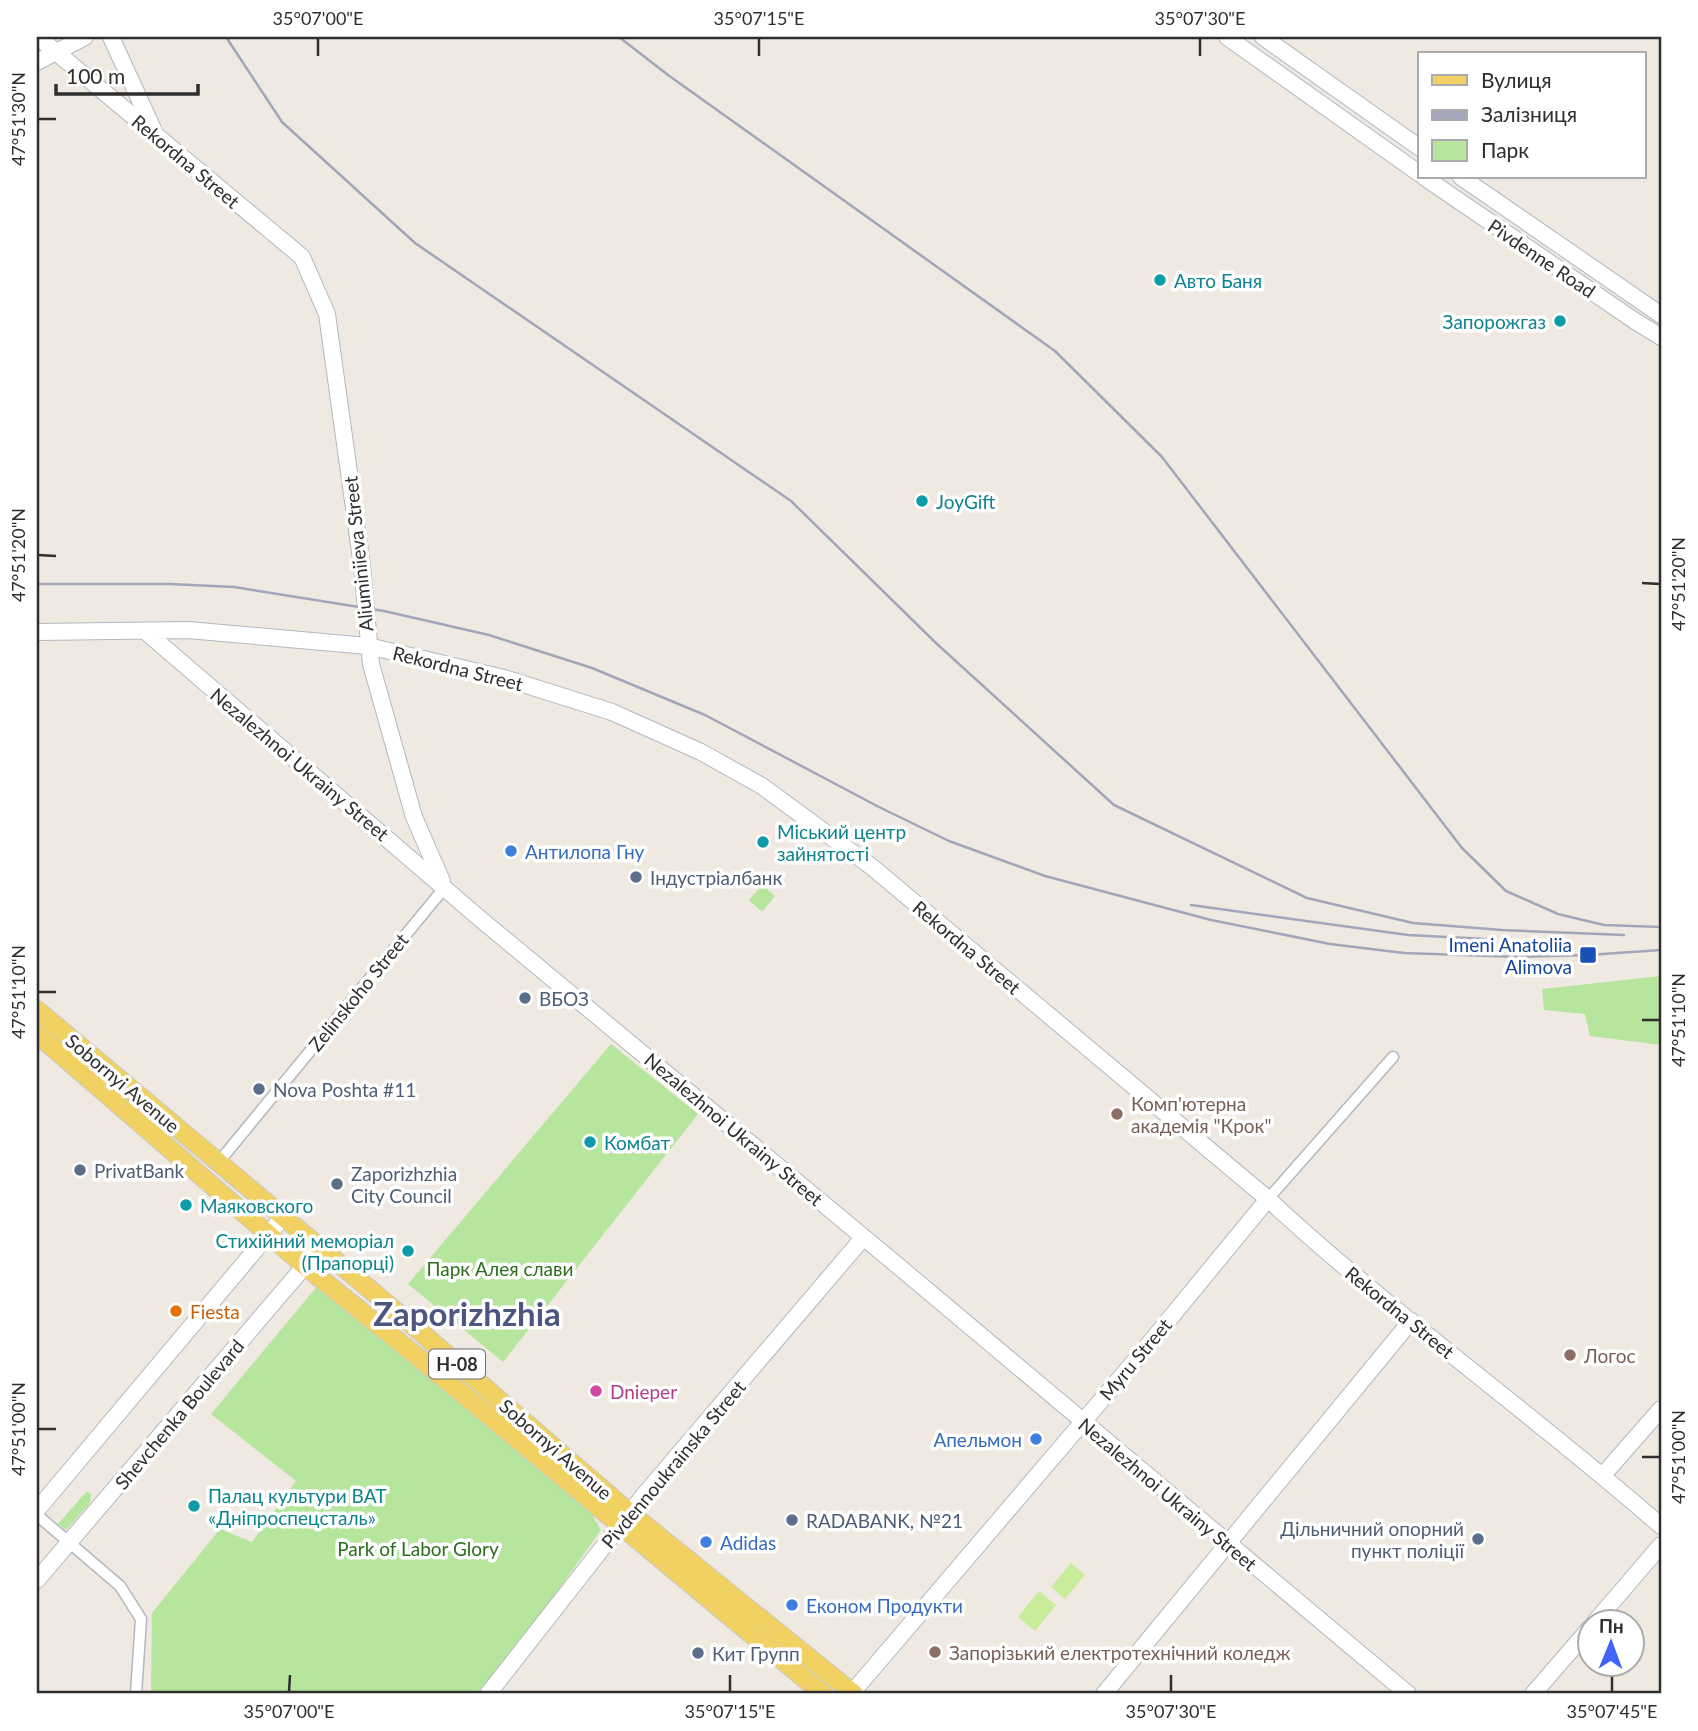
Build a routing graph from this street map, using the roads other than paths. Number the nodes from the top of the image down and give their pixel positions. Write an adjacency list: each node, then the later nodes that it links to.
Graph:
1 (38, 37): 6 (street, Rekordna Street)
2 (85, 37): 6 (street)
3 (111, 37): 8 (street)
4 (1227, 37): 11 (street)
5 (1263, 37): 9 (street)
6 (56, 52): 7 (street); 8 (street, Rekordna Street)
7 (37, 62)
8 (155, 135): 15 (street, Rekordna Street)
9 (1418, 146)
10 (1418, 148): 11 (street)
11 (1405, 163): 12 (street)
12 (1418, 173)
13 (1425, 178): 17 (street, Pivdenne Road)
14 (1462, 178): 16 (street, Pivdenne Road)
15 (302, 257): 20 (street, Aliuminiieva Street)
16 (1661, 315)
17 (1661, 337)
18 (145, 631): 19 (street); 20 (street, Rekordna Street); 21 (street, Nezalezhnoi Ukrainy Street)
19 (37, 632)
20 (368, 646): 21 (street, Aliuminiieva Street); 26 (street, Rekordna Street)
21 (445, 887): 25 (street, Zelinskoho Street); 29 (street, Nezalezhnoi Ukrainy Street)
22 (37, 1010): 25 (main road, Sobornyi Avenue / Н-08)
23 (37, 1034): 28 (main road, Sobornyi Avenue / Н-08)
24 (1393, 1057): 26 (street, Myru Street)
25 (218, 1163): 27 (main road, Sobornyi Avenue / Н-08)
26 (1268, 1199): 32 (street, Rekordna Street); 34 (street, Myru Street)
27 (283, 1217): 28 (street); 30 (main road, Sobornyi Avenue / Н-08)
28 (269, 1233): 31 (main road, Sobornyi Avenue / Н-08); 36 (street)
29 (863, 1238): 34 (street, Nezalezhnoi Ukrainy Street); 37 (street, Pivdennoukrainska Street)
30 (320, 1248): 31 (street, Shevchenka Boulevard); 37 (main road, Sobornyi Avenue / Н-08)
31 (305, 1266): 37 (main road, Sobornyi Avenue / Н-08); 39 (street, Shevchenka Boulevard)
32 (1411, 1321): 35 (street, Rekordna Street); 40 (street)
33 (1661, 1409): 35 (street)
34 (1082, 1421): 40 (street, Nezalezhnoi Ukrainy Street); 48 (street, Myru Street)
35 (1603, 1475): 38 (street, Rekordna Street)
36 (37, 1512): 39 (street)
37 (625, 1519): 46 (street, Pivdennoukrainska Street); 47 (main road, Sobornyi Avenue / Н-08); 48 (main road, Sobornyi Avenue / Н-08)
38 (1661, 1526)
39 (69, 1543): 42 (street, Shevchenka Boulevard); 45 (street)
40 (1228, 1545): 49 (street); 50 (street, Nezalezhnoi Ukrainy Street)
41 (1661, 1545): 43 (street)
42 (37, 1580)
43 (1607, 1608)
44 (1576, 1644): 51 (street)
45 (135, 1694)
46 (488, 1694)
47 (823, 1694)
48 (852, 1694)
49 (1104, 1694)
50 (1408, 1694)
51 (1533, 1694)

